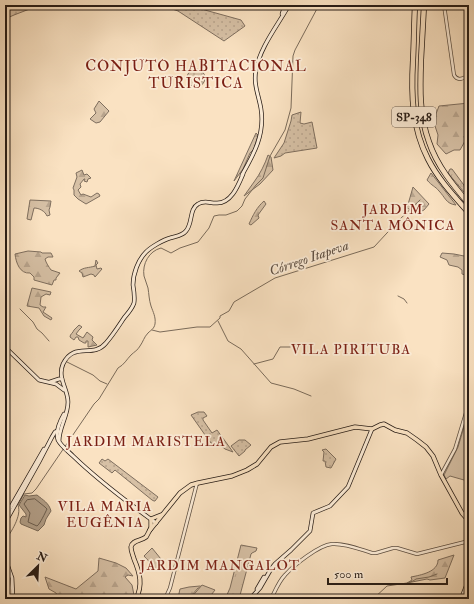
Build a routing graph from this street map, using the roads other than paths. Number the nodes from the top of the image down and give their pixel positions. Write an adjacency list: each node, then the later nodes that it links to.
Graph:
1 (415, 5): 7 (highway, SP-348)
2 (424, 5): 6 (highway, SP-348)
3 (444, 5): 5 (street)
4 (287, 6): 9 (main road)
5 (469, 75)
6 (469, 204)
7 (469, 213)
8 (5, 347): 12 (main road)
9 (61, 373): 10 (main road); 11 (main road)
10 (62, 379): 11 (main road); 14 (main road)
11 (57, 380): 12 (main road); 13 (main road)
12 (48, 382): 13 (main road)
13 (56, 384): 14 (main road)
14 (62, 387): 16 (main road)
15 (469, 403): 20 (street)
16 (67, 409): 18 (main road); 18 (main road)
17 (372, 429): 20 (main road); 21 (main road); 35 (main road)
18 (58, 433): 19 (main road); 23 (main road)
19 (47, 446): 22 (main road); 25 (main road)
20 (442, 474): 24 (main road)
21 (198, 483): 23 (main road); 34 (street)
22 (5, 517)
23 (154, 521): 33 (main road)
24 (469, 522)
25 (5, 523)
26 (469, 541): 36 (street)
27 (5, 558): 32 (main road)
28 (5, 569): 31 (highway)
29 (469, 579): 37 (main road)
30 (5, 581): 31 (highway)
31 (8, 599)
32 (13, 599)
33 (136, 599)
34 (165, 599)
35 (249, 599)
36 (271, 599)
37 (461, 599)

